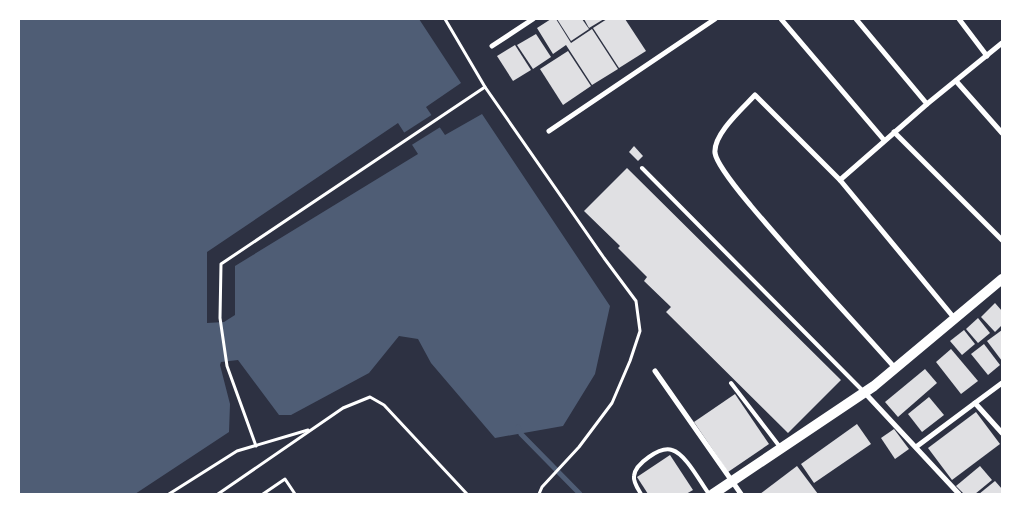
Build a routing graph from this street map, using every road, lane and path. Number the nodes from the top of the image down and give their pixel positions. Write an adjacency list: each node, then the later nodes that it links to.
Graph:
1 (445, 19): 11 (path)
2 (533, 19): 8 (street)
3 (715, 19): 13 (street)
4 (782, 19): 16 (street)
5 (856, 19): 12 (street)
6 (959, 19): 9 (street)
7 (1002, 43): 9 (street)
8 (492, 46)
9 (987, 56): 10 (street)
10 (956, 81): 12 (street); 15 (street)
11 (485, 87): 30 (path); 39 (path)
12 (927, 104): 14 (street)
13 (550, 131)
14 (894, 132): 16 (street); 19 (street)
15 (1002, 133)
16 (884, 140): 18 (street)
17 (642, 168): 26 (lane)
18 (840, 180): 21 (street); 22 (street)
19 (1002, 240)
20 (1002, 279): 21 (main road)
21 (954, 319): 22 (main road)
22 (896, 369): 26 (main road)
23 (655, 371): 33 (street)
24 (1002, 382): 27 (street)
25 (731, 383): 32 (lane)
26 (865, 393): 31 (street); 32 (main road)
27 (974, 403): 29 (street); 31 (street)
28 (312, 429): 30 (path); 35 (path); 38 (path)
29 (1002, 433)
30 (256, 446): 34 (path)
31 (916, 447): 44 (street)
32 (781, 449): 33 (main road)
33 (732, 482): 42 (main road); 43 (street)
34 (169, 494)
35 (218, 494)
36 (263, 494): 37 (path)
37 (295, 494)
38 (467, 494)
39 (539, 494)
40 (640, 494): 41 (lane)
41 (708, 494)
42 (713, 494)
43 (741, 494)
44 (959, 494)

